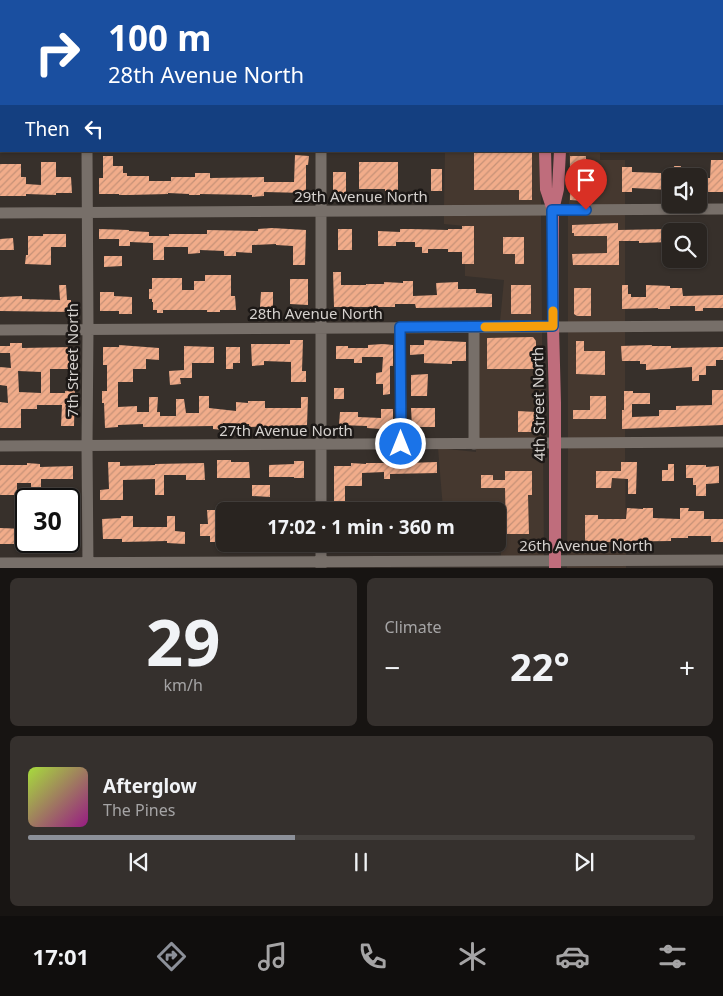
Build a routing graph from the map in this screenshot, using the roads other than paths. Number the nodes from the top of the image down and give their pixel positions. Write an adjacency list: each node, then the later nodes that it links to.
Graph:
1 (87, 152): 8 (street, 7th Street North)
2 (321, 152): 7 (street)
3 (545, 152): 6 (main road, 4th Street North)
4 (560, 152): 6 (main road, 4th Street North)
5 (723, 209): 6 (street, 29th Avenue North)
6 (552, 210): 7 (street, 29th Avenue North); 10 (main road, 4th Street North)
7 (320, 211): 8 (street, 29th Avenue North); 14 (street)
8 (87, 212): 9 (street, 29th Avenue North); 15 (street, 7th Street North)
9 (0, 213)
10 (553, 326): 11 (street, 28th Avenue North); 13 (street, 28th Avenue North); 18 (main road, 4th Street North)
11 (723, 326)
12 (400, 327): 13 (street, 28th Avenue North); 14 (street, 28th Avenue North); 20 (street)
13 (474, 327): 21 (street)
14 (322, 328): 15 (street, 28th Avenue North); 19 (street)
15 (88, 329): 16 (street, 28th Avenue North); 23 (street, 7th Street North)
16 (0, 330)
17 (723, 442): 18 (street, 27th Avenue North)
18 (555, 443): 21 (street, 27th Avenue North); 28 (main road, 4th Street North)
19 (321, 444): 20 (street, 27th Avenue North); 23 (street, 27th Avenue North); 24 (street)
20 (401, 444): 21 (street, 27th Avenue North)
21 (474, 444)
22 (0, 446): 23 (street, 27th Avenue North)
23 (87, 446): 30 (street, 7th Street North)
24 (321, 502)
25 (321, 552): 29 (street)
26 (723, 560): 28 (street, 26th Avenue North)
27 (0, 564): 30 (street, 26th Avenue North)
28 (555, 564): 29 (street, 26th Avenue North)
29 (321, 565): 30 (street, 26th Avenue North)
30 (88, 566)

